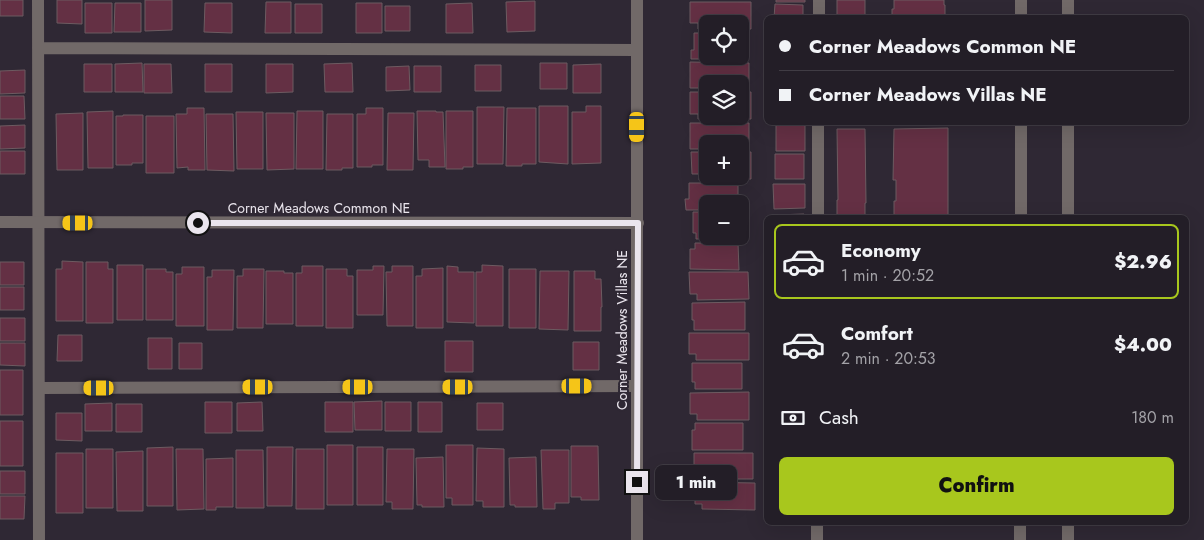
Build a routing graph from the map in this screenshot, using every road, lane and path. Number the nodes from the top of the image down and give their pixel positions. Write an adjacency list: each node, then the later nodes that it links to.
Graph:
1 (38, 0): 9 (street)
2 (637, 0): 10 (street, Corner Meadows Villas NE)
3 (819, 0): 6 (street)
4 (1021, 0): 7 (street)
5 (1068, 0): 8 (street)
6 (819, 15)
7 (1021, 15)
8 (1068, 15)
9 (38, 48): 10 (street); 18 (street)
10 (637, 50): 19 (street, Corner Meadows Villas NE)
11 (818, 125): 14 (street)
12 (1021, 125): 15 (street)
13 (1068, 125): 16 (street)
14 (818, 215)
15 (1021, 215)
16 (1068, 215)
17 (0, 222): 18 (street, Corner Meadows Common NE)
18 (38, 222): 19 (street, Corner Meadows Common NE); 21 (street)
19 (638, 223): 20 (street, Corner Meadows Villas NE)
20 (637, 386): 21 (street); 26 (street, Corner Meadows Villas NE)
21 (39, 388): 25 (street)
22 (817, 525): 27 (street)
23 (1020, 525): 28 (street)
24 (1068, 525): 29 (street)
25 (40, 540)
26 (637, 540)
27 (817, 540)
28 (1020, 540)
29 (1068, 540)

